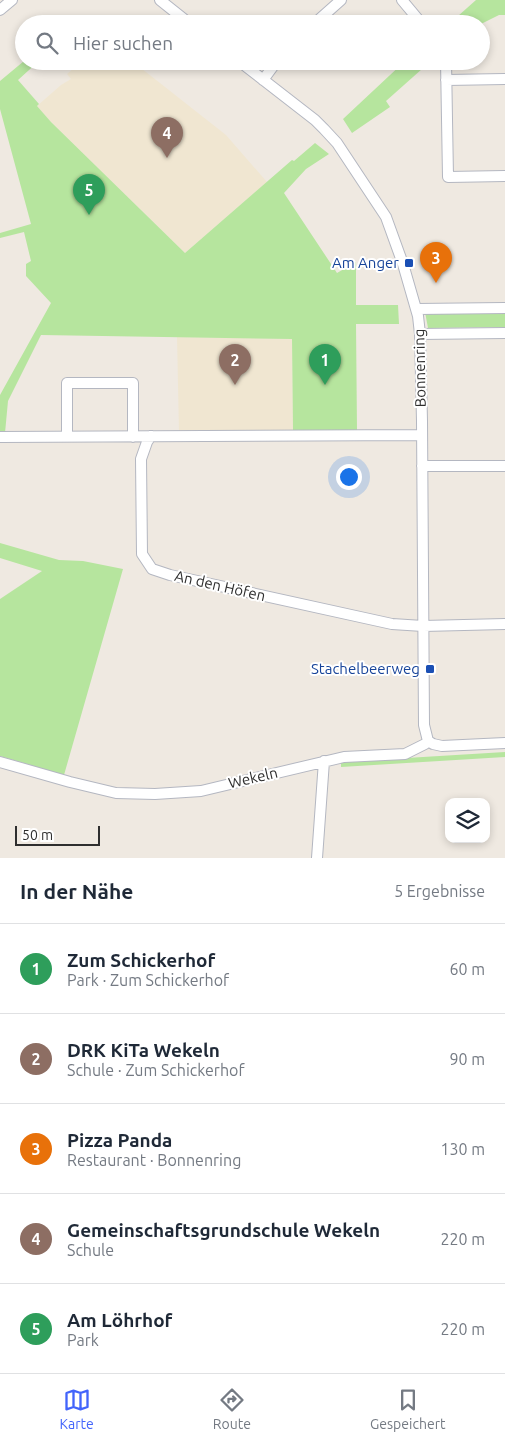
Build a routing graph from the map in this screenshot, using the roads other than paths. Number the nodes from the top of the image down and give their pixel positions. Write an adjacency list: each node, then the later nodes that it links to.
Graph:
1 (12, 0): 5 (street)
2 (160, 0): 6 (street)
3 (341, 0): 7 (street)
4 (402, 0): 8 (street)
5 (0, 10)
6 (179, 15)
7 (324, 15)
8 (414, 15)
9 (250, 70): 12 (street, Bonnenring)
10 (270, 70): 12 (street)
11 (446, 70): 13 (street)
12 (263, 80): 17 (street, Bonnenring)
13 (446, 80): 14 (street); 15 (street)
14 (505, 80)
15 (505, 176)
16 (505, 308): 17 (street)
17 (417, 309): 19 (street, Bonnenring)
18 (505, 333): 19 (street)
19 (420, 334): 20 (street, Bonnenring)
20 (422, 435): 23 (street); 25 (street, Bonnenring)
21 (67, 436): 22 (street); 22 (street); 24 (street)
22 (133, 436): 23 (street)
23 (151, 436): 28 (street, An den Höfen)
24 (0, 437)
25 (422, 466): 26 (street); 28 (street, Bonnenring)
26 (505, 466)
27 (505, 624): 28 (street)
28 (423, 626): 29 (street, Bonnenring)
29 (428, 741): 30 (street); 31 (street, Wekeln)
30 (505, 743)
31 (324, 761): 32 (street, Wekeln); 33 (street)
32 (0, 762)
33 (317, 858)

